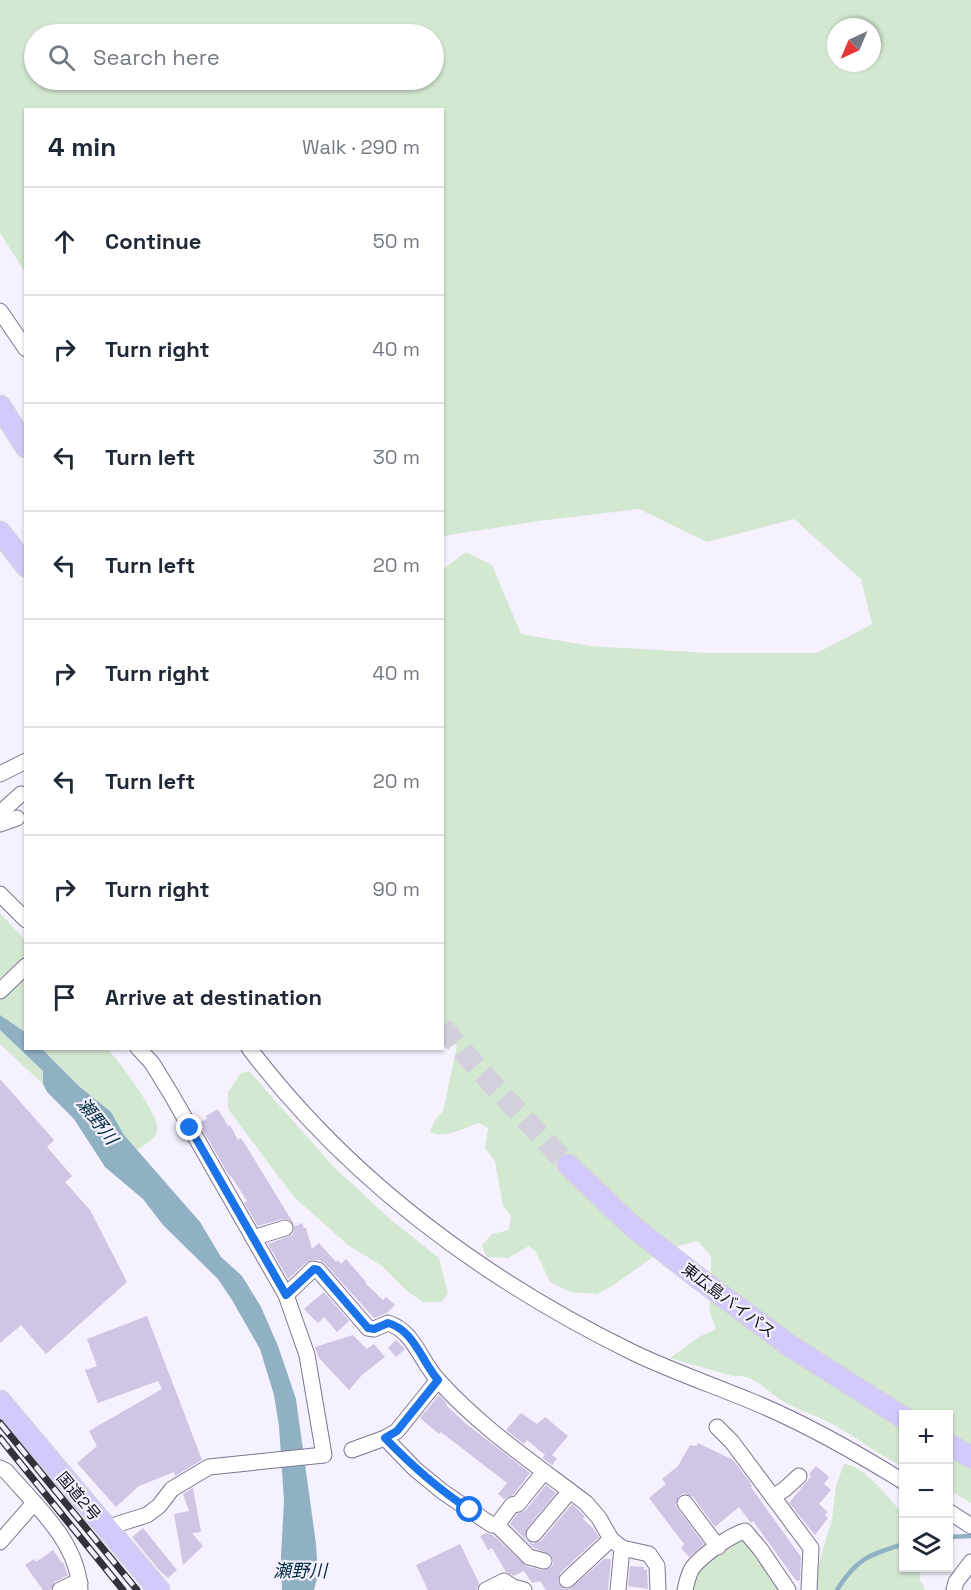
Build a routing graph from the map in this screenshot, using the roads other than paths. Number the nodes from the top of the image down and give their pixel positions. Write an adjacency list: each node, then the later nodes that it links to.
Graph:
1 (0, 311): 2 (street)
2 (24, 346)
3 (0, 406): 4 (highway)
4 (24, 444)
5 (0, 532): 7 (highway)
6 (0, 549): 8 (highway)
7 (24, 563)
8 (24, 579)
9 (24, 762): 10 (street)
10 (0, 774)
11 (21, 794): 12 (street)
12 (0, 813)
13 (17, 818): 14 (street)
14 (0, 824)
15 (0, 894): 16 (street)
16 (24, 918)
17 (24, 968): 18 (street)
18 (0, 991)
19 (140, 1050): 23 (street)
20 (251, 1050): 36 (street)
21 (568, 1165): 27 (highway, 東広島バイパス)
22 (285, 1228): 23 (street)
23 (253, 1238): 24 (street)
24 (286, 1295): 25 (street); 44 (street)
25 (438, 1380): 29 (street); 34 (street)
26 (0, 1401): 44 (highway, 国道2号)
27 (899, 1415)
28 (717, 1427): 38 (street)
29 (385, 1438): 31 (street); 43 (street)
30 (953, 1447): 32 (highway)
31 (352, 1450)
32 (970, 1456)
33 (0, 1468): 39 (street)
34 (544, 1472): 37 (street); 43 (street)
35 (798, 1476): 38 (street)
36 (899, 1479)
37 (570, 1491): 45 (street); 47 (street)
38 (773, 1497): 61 (street)
39 (34, 1503): 46 (street); 52 (street)
40 (685, 1503): 48 (street)
41 (953, 1514): 42 (street)
42 (967, 1523)
43 (497, 1525): 49 (street)
44 (109, 1531): 54 (highway, 国道2号)
45 (534, 1534)
46 (0, 1542)
47 (616, 1543): 51 (street); 57 (street); 58 (street)
48 (718, 1547): 59 (street); 60 (street)
49 (544, 1562)
50 (971, 1562): 62 (street)
51 (567, 1580)
52 (80, 1587): 53 (street)
53 (60, 1590)
54 (159, 1590)
55 (486, 1590): 56 (street)
56 (524, 1590)
57 (618, 1590)
58 (658, 1590)
59 (685, 1590)
60 (788, 1590)
61 (808, 1590)
62 (954, 1590)

